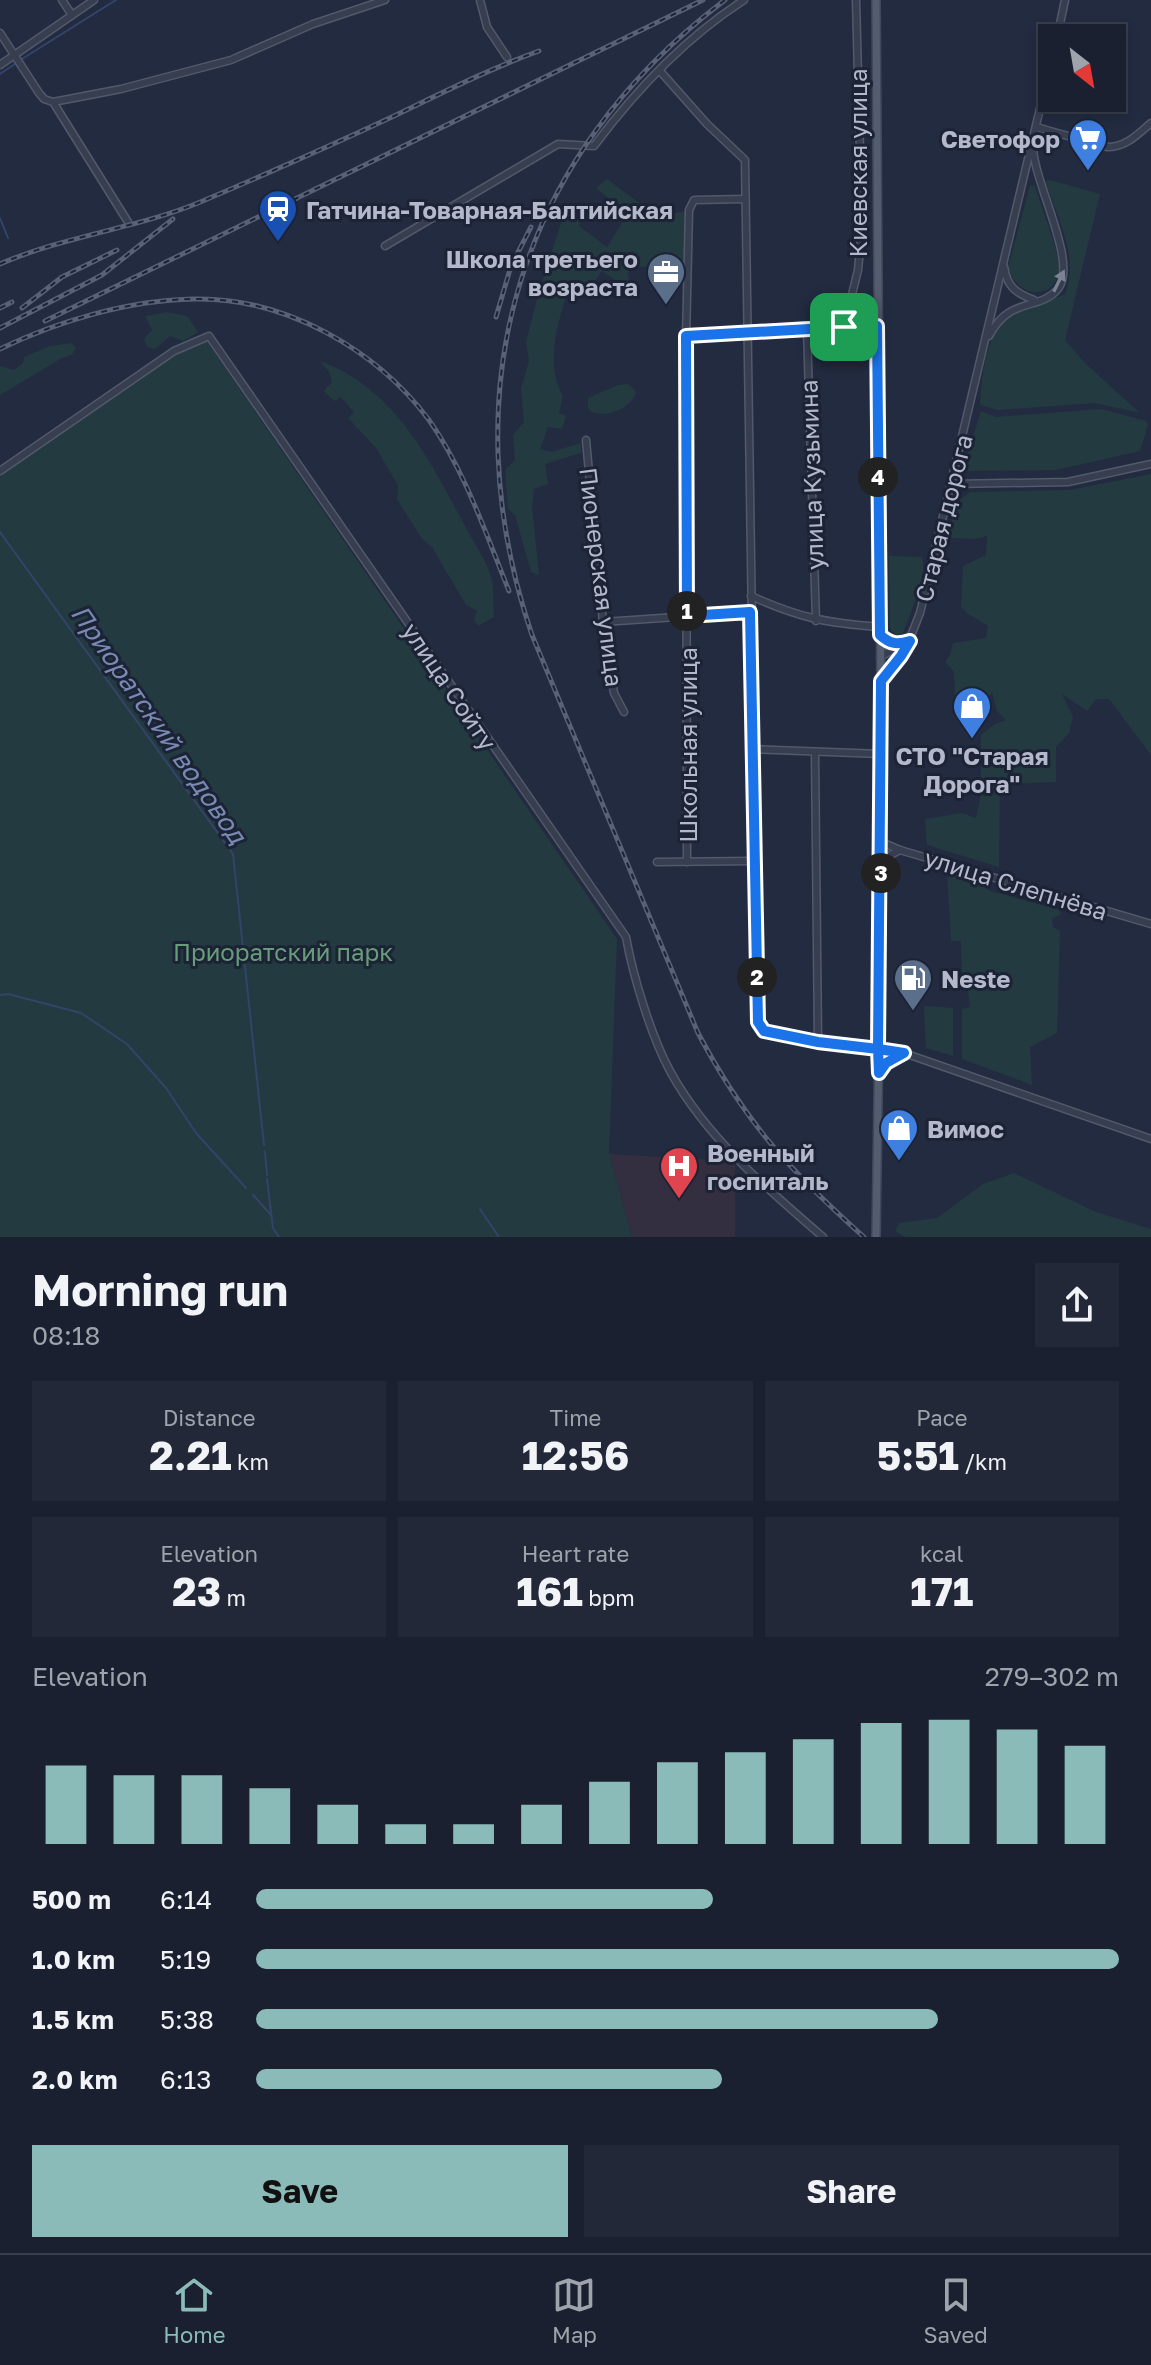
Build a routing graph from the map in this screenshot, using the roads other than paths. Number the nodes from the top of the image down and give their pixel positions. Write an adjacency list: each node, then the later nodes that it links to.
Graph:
1 (62, 0): 9 (street)
2 (94, 0): 9 (street)
3 (385, 0): 16 (street)
4 (480, 0): 13 (street)
5 (744, 0): 15 (street)
6 (856, 0): 27 (street, Киевская улица)
7 (876, 0): 26 (main road, Киевская улица)
8 (1065, 0): 10 (street)
9 (72, 15): 12 (street)
10 (1060, 24)
11 (0, 33): 12 (street)
12 (16, 55): 14 (street); 16 (street)
13 (507, 57)
14 (0, 65)
15 (660, 71): 21 (street); 23 (street)
16 (53, 102): 22 (street)
17 (1040, 112): 19 (street, Старая дорога)
18 (1151, 123): 19 (street)
19 (1036, 127): 20 (street, Старая дорога)
20 (1033, 139): 24 (street, Старая дорога); 25 (street, Старая дорога, one-way to 20)
21 (745, 199): 29 (street); 30 (street, Школьная улица)
22 (128, 222)
23 (385, 246)
24 (1003, 263): 25 (street); 31 (street, Старая дорога)
25 (1035, 301): 31 (street, Старая дорога)
26 (877, 326): 27 (street); 41 (main road, Киевская улица)
27 (844, 327): 28 (street)
28 (807, 330): 29 (street); 39 (street, улица Кузьмина)
29 (748, 332): 30 (street); 36 (street)
30 (686, 336): 38 (street, Школьная улица)
31 (984, 346): 35 (street, Старая дорога)
32 (586, 440): 40 (street, Пионерская улица)
33 (1151, 464): 35 (street)
34 (0, 471): 62 (street, улица Сойту)
35 (952, 484): 42 (street, Старая дорога)
36 (751, 596): 37 (street); 39 (street)
37 (750, 612): 38 (street); 47 (street)
38 (687, 616): 40 (street); 55 (street, Школьная улица)
39 (816, 621): 41 (street)
40 (603, 622): 46 (street, Пионерская улица)
41 (880, 631): 42 (street); 44 (main road, Киевская улица)
42 (910, 641): 43 (street, Старая дорога); 44 (street)
43 (901, 656): 44 (street); 45 (street, Старая дорога)
44 (880, 657): 45 (main road, Киевская улица)
45 (881, 681): 49 (main road, Киевская улица)
46 (624, 712)
47 (752, 749): 48 (street); 53 (street)
48 (815, 752): 49 (street); 57 (street)
49 (881, 754): 50 (main road, Киевская улица)
50 (881, 842): 51 (street, улица Слепнёва); 52 (main road, Киевская улица)
51 (900, 850): 52 (street); 56 (street, улица Слепнёва)
52 (881, 860): 58 (main road, Киевская улица)
53 (754, 861): 55 (street); 57 (street)
54 (657, 862): 55 (street)
55 (687, 862)
56 (1151, 924)
57 (818, 1042): 58 (street)
58 (878, 1049): 59 (street); 60 (main road, Киевская улица)
59 (904, 1053): 60 (street); 61 (street)
60 (879, 1073): 63 (main road, Киевская улица)
61 (1151, 1139)
62 (823, 1237)
63 (876, 1237)

